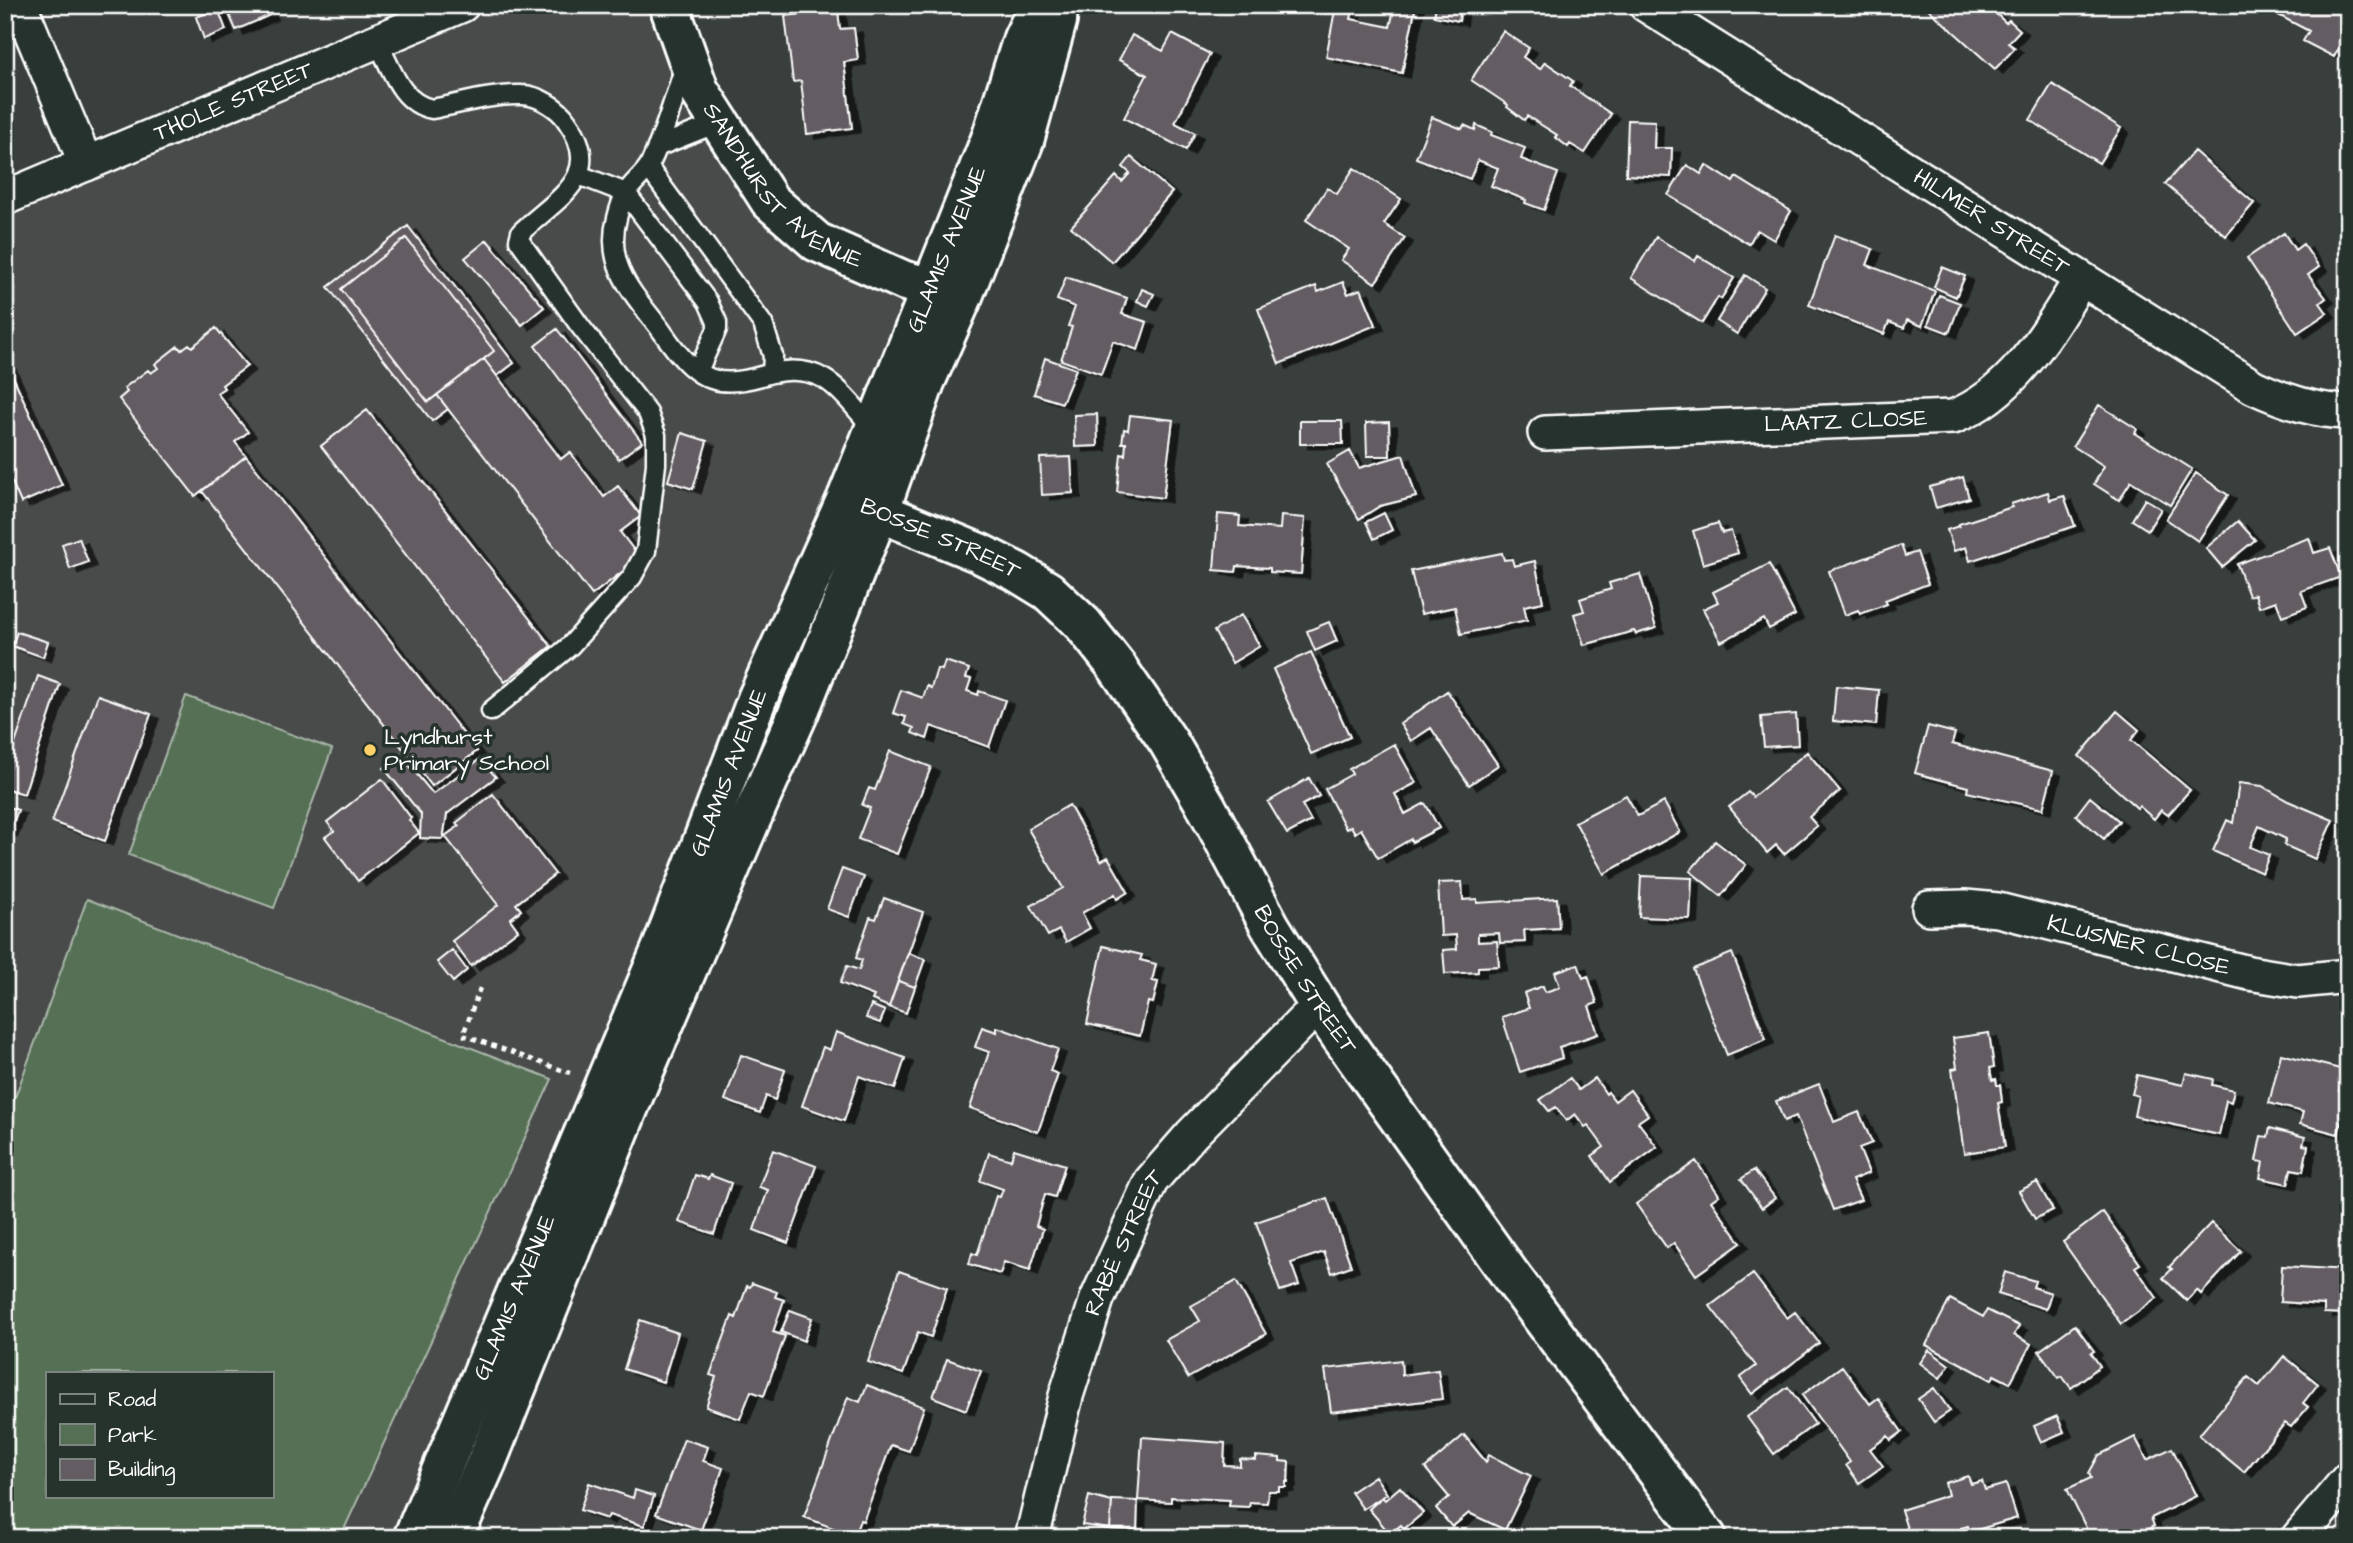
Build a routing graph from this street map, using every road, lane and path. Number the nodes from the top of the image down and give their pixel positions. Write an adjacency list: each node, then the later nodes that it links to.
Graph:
1 (20, 5): 11 (street)
2 (462, 5): 7 (street, THOLE STREET)
3 (669, 5): 8 (main road, SANDHURST AVENUE)
4 (1039, 5): 17 (main road, GLAMIS AVENUE)
5 (1058, 5): 17 (main road, GLAMIS AVENUE)
6 (1646, 5): 16 (street, HILMER STREET)
7 (377, 41): 11 (street, THOLE STREET); 13 (lane)
8 (687, 61): 9 (main road, SANDHURST AVENUE); 10 (lane)
9 (720, 122): 10 (lane); 17 (main road, SANDHURST AVENUE)
10 (657, 146): 12 (lane)
11 (86, 164): 15 (street, THOLE STREET)
12 (648, 167): 14 (lane); 19 (lane)
13 (579, 175): 14 (lane); 25 (lane)
14 (626, 193): 18 (lane); 18 (lane)
15 (5, 198)
16 (2081, 279): 20 (street, HILMER STREET); 22 (street, LAATZ CLOSE)
17 (947, 291): 21 (main road, GLAMIS AVENUE); 23 (main road, GLAMIS AVENUE)
18 (698, 371): 19 (lane)
19 (772, 373): 21 (lane)
20 (2348, 412)
21 (875, 430): 23 (main road, GLAMIS AVENUE)
22 (1545, 433)
23 (863, 505): 24 (main road, GLAMIS AVENUE); 26 (main road, GLAMIS AVENUE); 33 (main road, BOSSE STREET)
24 (757, 699): 26 (main road); 27 (main road, GLAMIS AVENUE)
25 (491, 711)
26 (798, 714): 28 (main road, GLAMIS AVENUE)
27 (713, 809): 28 (main road); 30 (main road, GLAMIS AVENUE)
28 (749, 824): 30 (main road, GLAMIS AVENUE)
29 (1929, 908): 31 (street, KLUSNER CLOSE)
30 (676, 958): 34 (main road, GLAMIS AVENUE); 37 (main road, GLAMIS AVENUE)
31 (2348, 976)
32 (480, 988): 34 (path)
33 (1322, 1010): 38 (street, RABÉ STREET); 39 (main road, BOSSE STREET)
34 (603, 1085): 36 (main road, GLAMIS AVENUE)
35 (2348, 1479): 40 (street)
36 (413, 1538)
37 (453, 1538)
38 (1032, 1538)
39 (1707, 1538)
40 (2298, 1538)

